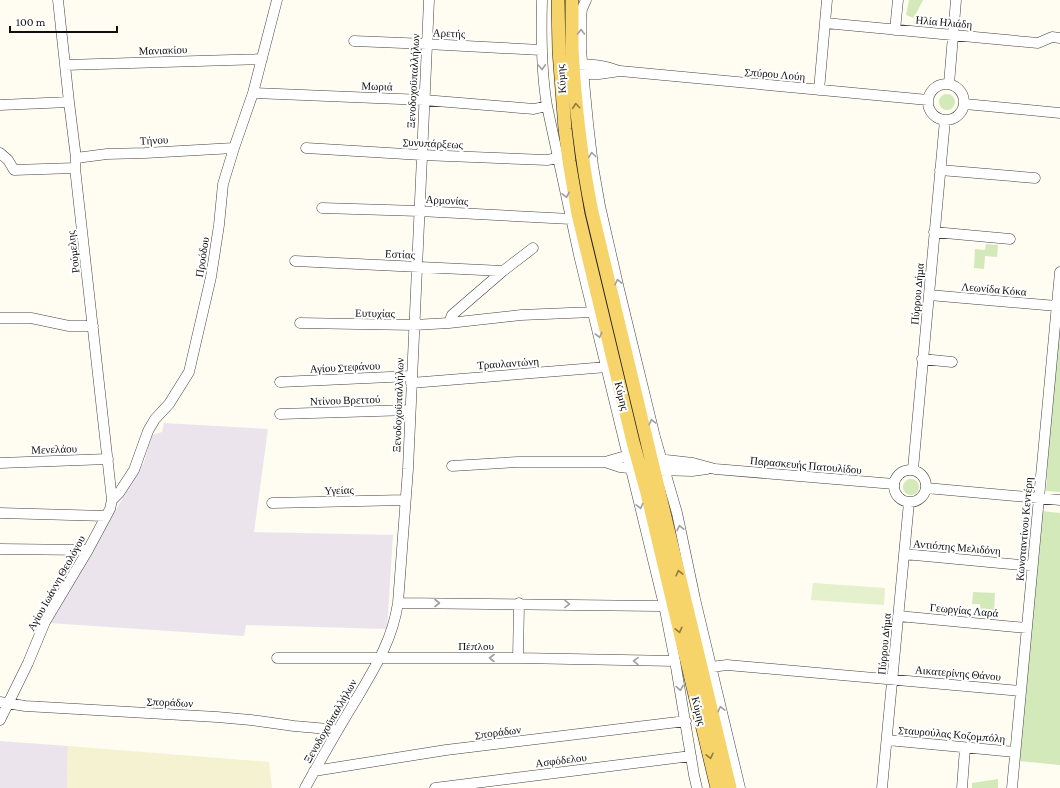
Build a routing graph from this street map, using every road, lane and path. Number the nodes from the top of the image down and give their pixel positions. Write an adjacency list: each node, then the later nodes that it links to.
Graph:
1 (58, 0): 19 (street, Ρούμελης)
2 (277, 0): 18 (street, Προόδου)
3 (429, 0): 16 (street, Ξενοδοχοϋπαλλήλων)
4 (542, 0): 17 (street)
5 (558, 0): 21 (main road, Κύμης)
6 (572, 0): 20 (main road, Κύμης)
7 (586, 0): 20 (street, one-way to 7)
8 (827, 0): 11 (street)
9 (898, 0): 12 (street)
10 (956, 0): 13 (street)
11 (825, 23): 12 (street, Ηλία Ηλιάδη); 23 (street)
12 (895, 30): 13 (street, Ηλία Ηλιάδη)
13 (953, 35): 14 (street, Ηλία Ηλιάδη); 22 (street)
14 (1060, 38)
15 (354, 41): 16 (street, Αρετής)
16 (427, 44): 17 (street, Αρετής); 25 (street, Ξενοδοχοϋπαλλήλων)
17 (541, 50): 30 (street, one-way to 30)
18 (262, 59): 19 (street, Μανιακίου); 24 (street, Προόδου)
19 (65, 65): 27 (street, Ρούμελης)
20 (578, 69): 21 (street, Σπύρου Λούη); 23 (street, Σπύρου Λούη); 68 (main road, Κύμης, one-way to 20)
21 (560, 70): 68 (main road, Κύμης)
22 (948, 84): 26 (street); 28 (street)
23 (819, 90): 26 (street, Σπύρου Λούη)
24 (253, 92): 25 (street, Μωριά); 33 (street, Προόδου)
25 (424, 100): 30 (street, Μωριά); 36 (street, Ξενοδοχοϋπαλλήλων)
26 (928, 100): 32 (street)
27 (69, 102): 29 (street); 38 (street, Ρούμελης)
28 (965, 104): 31 (street); 32 (street)
29 (0, 105)
30 (547, 106): 37 (street)
31 (1060, 113)
32 (945, 120): 39 (street, Πύρρου Δήμα)
33 (234, 148): 38 (street, Τήνου); 74 (street, Προόδου)
34 (306, 148): 36 (street, Συνυπάρξεως)
35 (0, 153): 38 (street, Τήνου)
36 (422, 154): 37 (street, Συνυπάρξεως); 42 (street, Ξενοδοχοϋπαλλήλων)
37 (558, 158): 43 (street, one-way to 43)
38 (76, 163): 57 (street, Ρούμελης)
39 (940, 170): 40 (street); 44 (street, Πύρρου Δήμα)
40 (1035, 178)
41 (322, 208): 42 (street, Αρμονίας)
42 (419, 210): 43 (street, Αρμονίας); 48 (street, Ξενοδοχοϋπαλλήλων)
43 (571, 219): 53 (street)
44 (934, 232): 45 (street); 51 (street, Πύρρου Δήμα)
45 (1010, 239)
46 (533, 248): 49 (street)
47 (295, 261): 48 (street, Εστίας)
48 (416, 267): 49 (street, Εστίας); 58 (street, Ξενοδοχοϋπαλλήλων)
49 (503, 271): 56 (street)
50 (1060, 272): 52 (street, Κωνσταντίνου Κεντέρη)
51 (929, 295): 52 (street, Λεωνίδα Κόκα); 59 (street, Πύρρου Δήμα)
52 (1057, 306): 73 (street, Κωνσταντίνου Κεντέρη)
53 (593, 312): 56 (street, Ευτυχίας); 61 (street, one-way to 61)
54 (0, 318): 57 (street)
55 (300, 323): 58 (street, Ευτυχίας)
56 (449, 323): 58 (street, Ευτυχίας)
57 (94, 326): 66 (street, Ρούμελης)
58 (414, 326): 62 (street, Ξενοδοχοϋπαλλήλων)
59 (922, 359): 60 (street); 70 (street, Πύρρου Δήμα)
60 (952, 362)
61 (607, 367): 62 (street, Τραυλαντώνη); 68 (street)
62 (412, 379): 63 (street, Αγίου Στεφάνου); 64 (street, Ξενοδοχοϋπαλλήλων)
63 (280, 382)
64 (410, 410): 65 (street, Ντίνου Βρεττού); 75 (street, Ξενοδοχοϋπαλλήλων)
65 (280, 414)
66 (108, 459): 67 (street, Μενελάου); 74 (street, Ρούμελης)
67 (0, 463)
68 (646, 464): 69 (street, Παρασκευής Πατουλίδου); 71 (street, Παρασκευής Πατουλίδου); 87 (street, one-way to 87); 94 (street, one-way to 68); 109 (main road, Κύμης, one-way to 109); 110 (main road, Κύμης, one-way to 68)
69 (452, 466)
70 (912, 470): 71 (street); 72 (street)
71 (894, 484): 77 (street)
72 (926, 488): 73 (street); 77 (street)
73 (1039, 498): 76 (street); 84 (street, Κωνσταντίνου Κεντέρη)
74 (112, 500): 80 (street, Αγίου Ιωάννη Θεολόγου)
75 (405, 500): 78 (street, Υγείας); 85 (street, Ξενοδοχοϋπαλλήλων)
76 (1060, 500)
77 (909, 502): 83 (street, Πύρρου Δήμα)
78 (272, 503)
79 (0, 513): 80 (street)
80 (106, 516): 82 (street, Αγίου Ιωάννη Θεολόγου)
81 (0, 549): 82 (street)
82 (88, 550): 97 (street, Αγίου Ιωάννη Θεολόγου)
83 (904, 554): 84 (street, Αντιόπης Μελιδόνη); 88 (street, Πύρρου Δήμα)
84 (1032, 566): 89 (street, Κωνσταντίνου Κεντέρη)
85 (398, 603): 86 (street, one-way to 86); 91 (street, Ξενοδοχοϋπαλλήλων)
86 (519, 603): 87 (street, one-way to 87); 92 (street)
87 (664, 605): 93 (street)
88 (898, 616): 89 (street, Γεωργίας Λαρά); 95 (street, Πύρρου Δήμα)
89 (1027, 628): 96 (street, Κωνσταντίνου Κεντέρη)
90 (277, 658): 91 (street, Πέπλου)
91 (381, 658): 92 (street, Πέπλου, one-way to 91); 100 (street, Ξενοδοχοϋπαλλήλων)
92 (518, 658): 93 (street, Πέπλου, one-way to 92)
93 (675, 661): 99 (street, one-way to 99)
94 (711, 667): 95 (street, Αικατερίνης Θάνου); 111 (street, one-way to 94)
95 (892, 679): 96 (street, Αικατερίνης Θάνου); 101 (street, Πύρρου Δήμα)
96 (1021, 691): 103 (street, Κωνσταντίνου Κεντέρη)
97 (4, 703): 98 (street, Αγίου Ιωάννη Θεολόγου); 100 (street, Σποράδων)
98 (0, 720)
99 (686, 721): 104 (street); 105 (street, Σποράδων)
100 (337, 731): 105 (street, Ξενοδοχοϋπαλλήλων)
101 (887, 740): 102 (street, Σταυρούλας Κοζομπόλη); 112 (street, Πύρρου Δήμα)
102 (965, 748): 103 (street, Σταυρούλας Κοζομπόλη); 113 (street)
103 (1015, 752): 114 (street, Κωνσταντίνου Κεντέρη)
104 (691, 756): 107 (street, Ασφόδελου); 108 (street)
105 (314, 771): 106 (street, Ξενοδοχοϋπαλλήλων)
106 (305, 788)
107 (435, 788)
108 (698, 788)
109 (717, 788)
110 (730, 788)
111 (740, 788)
112 (882, 788)
113 (962, 788)
114 (1012, 788)

